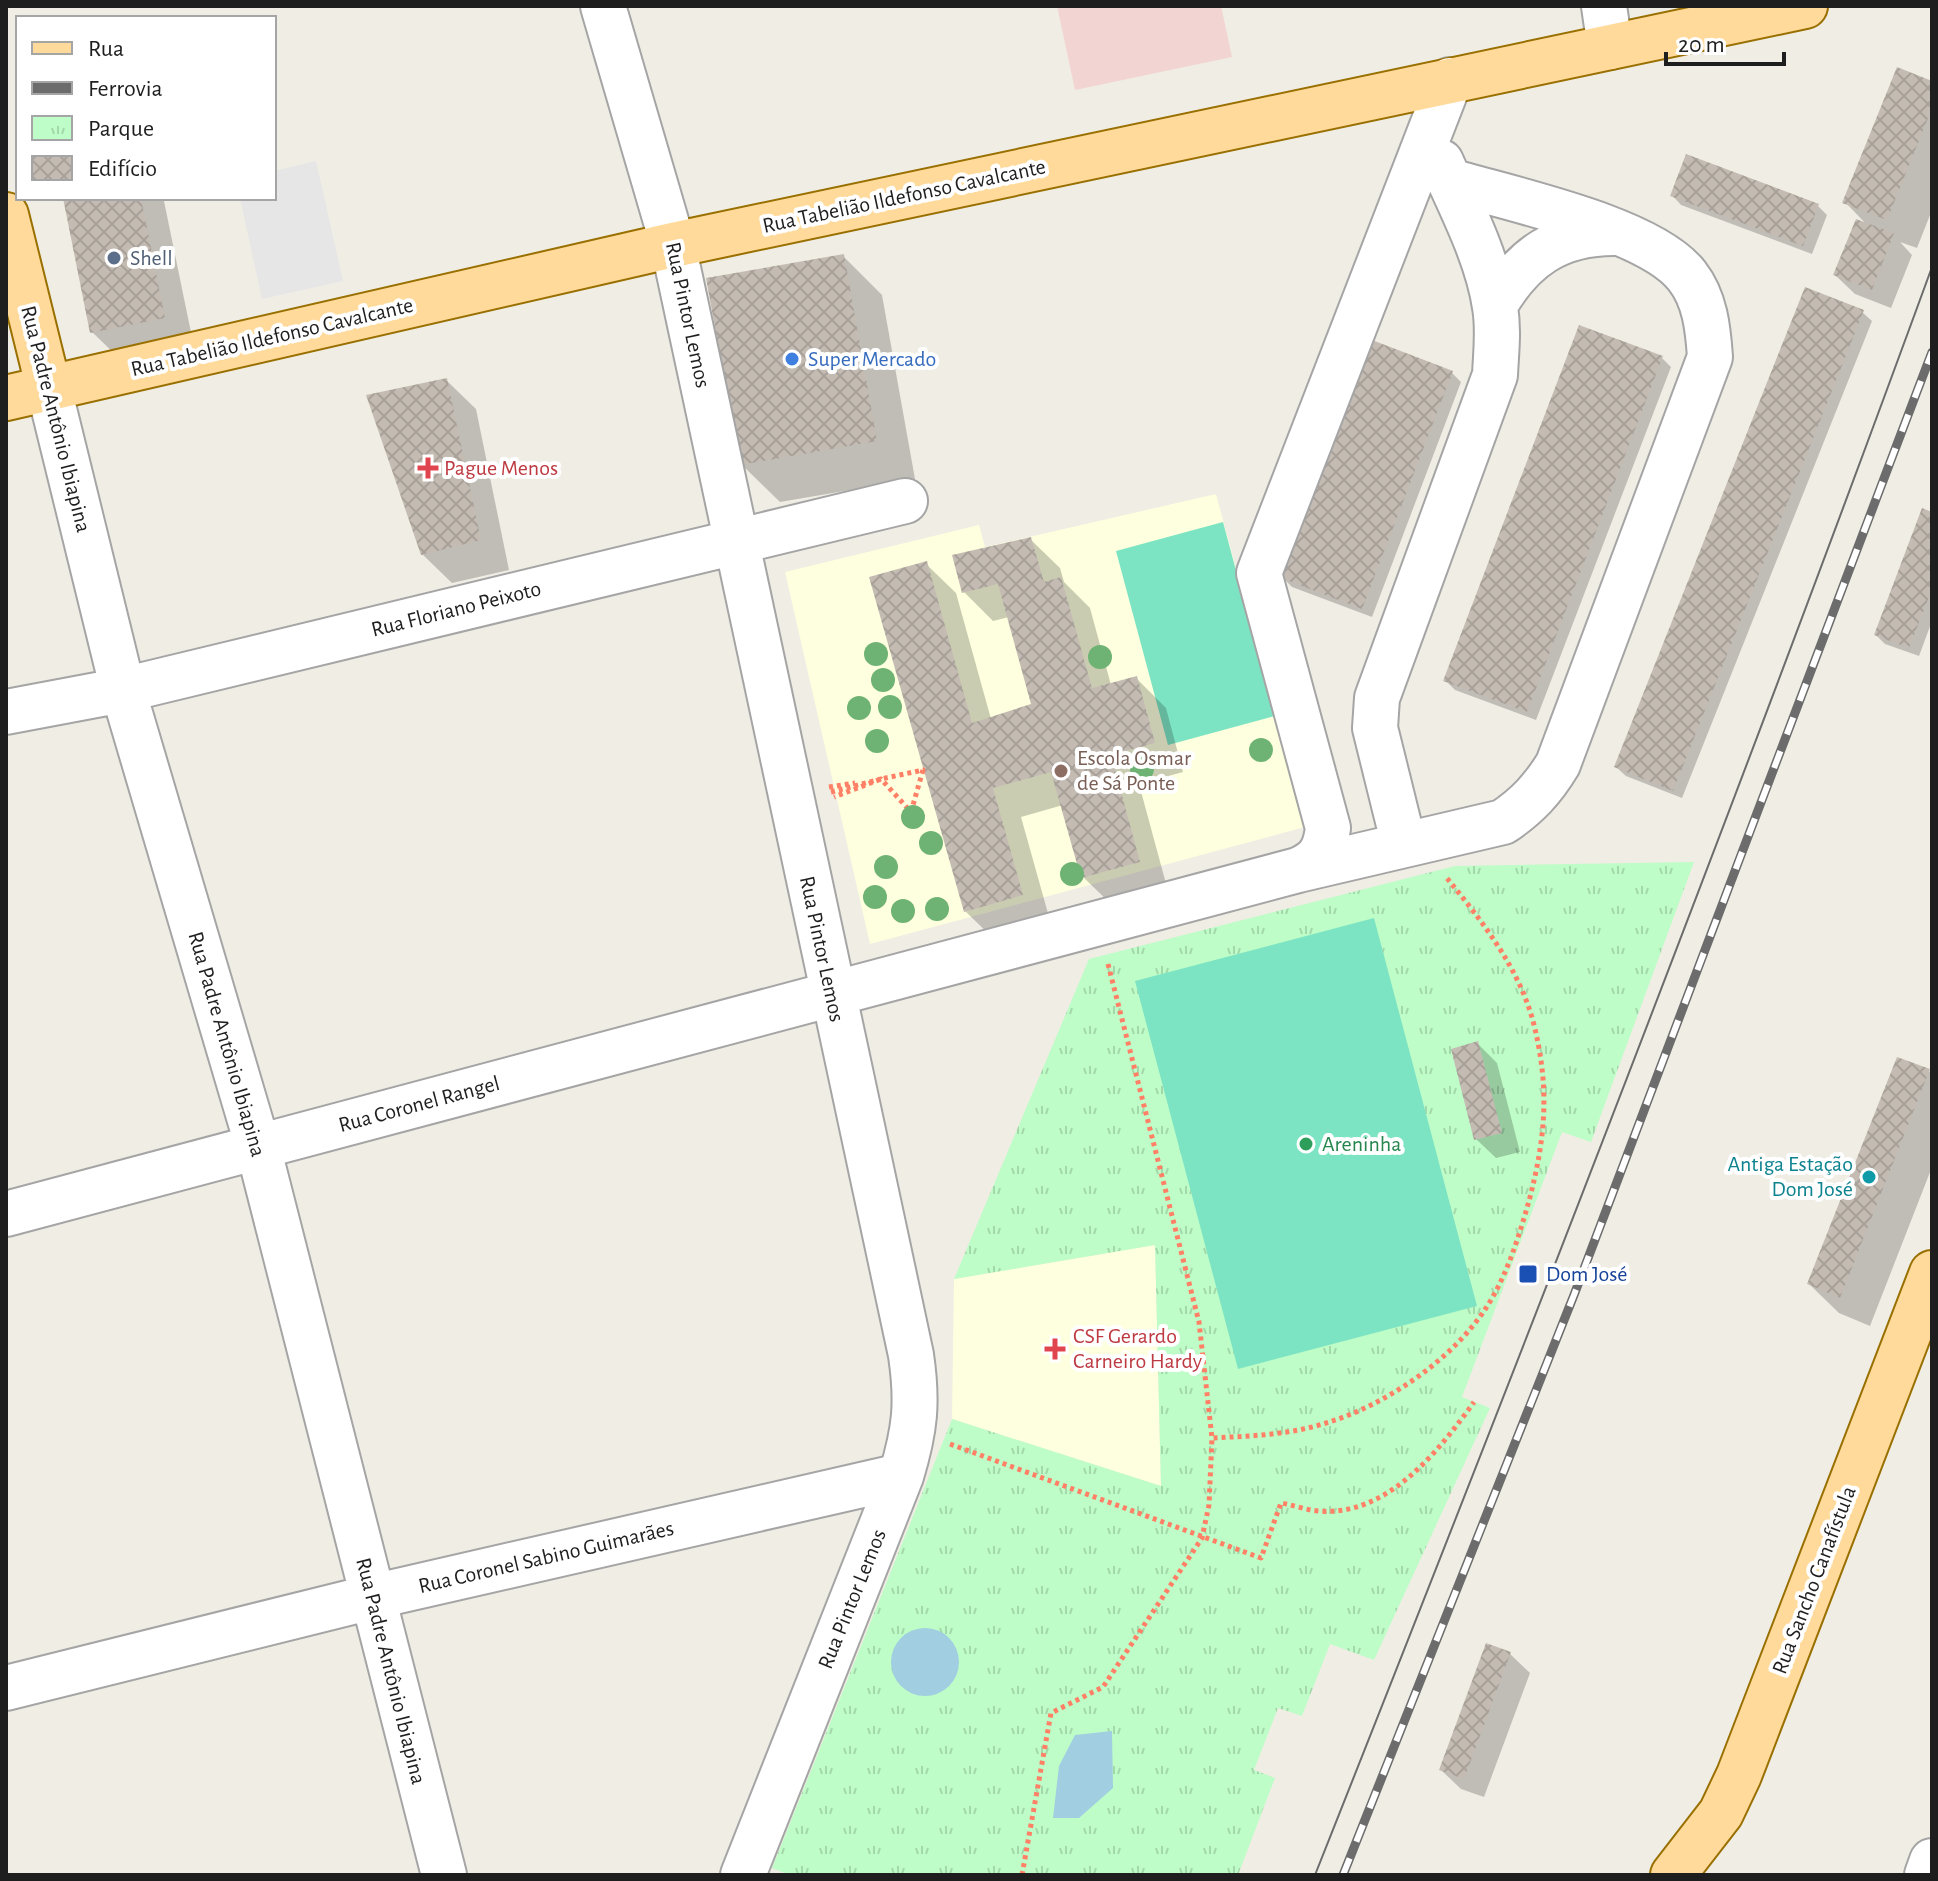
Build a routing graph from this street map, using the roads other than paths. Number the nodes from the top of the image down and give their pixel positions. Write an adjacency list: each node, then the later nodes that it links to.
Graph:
1 (603, 6): 9 (street, Rua Pintor Lemos)
2 (1805, 6): 3 (main road, Rua Tabelião Ildefonso Cavalcante)
3 (1607, 26): 4 (main road, Rua Tabelião Ildefonso Cavalcante)
4 (1450, 80): 5 (street); 9 (main road, Rua Tabelião Ildefonso Cavalcante)
5 (1429, 134): 6 (street); 18 (street)
6 (1450, 181): 8 (street, Rua Coronel Rangel); 10 (street)
7 (6, 215): 11 (main road, Rua Padre Antônio Ibiapina)
8 (1621, 233): 10 (street); 17 (street, Rua Coronel Rangel)
9 (673, 245): 11 (main road, Rua Tabelião Ildefonso Cavalcante); 14 (street, Rua Pintor Lemos)
10 (1495, 305): 17 (street)
11 (49, 389): 12 (main road, Rua Tabelião Ildefonso Cavalcante); 15 (street, Rua Padre Antônio Ibiapina)
12 (6, 398)
13 (905, 501): 14 (street, Rua Floriano Peixoto)
14 (736, 542): 15 (street, Rua Floriano Peixoto); 19 (street, Rua Pintor Lemos)
15 (123, 690): 16 (street, Rua Floriano Peixoto); 20 (street, Rua Padre Antônio Ibiapina)
16 (6, 712)
17 (1411, 843): 18 (street, Rua Coronel Rangel)
18 (1298, 870): 19 (street, Rua Coronel Rangel)
19 (831, 992): 20 (street, Rua Coronel Rangel); 23 (street, Rua Pintor Lemos)
20 (258, 1147): 21 (street, Rua Coronel Rangel); 24 (street, Rua Padre Antônio Ibiapina)
21 (6, 1214)
22 (1932, 1273): 26 (main road, Rua Sancho Canafístula)
23 (901, 1476): 24 (street, Rua Coronel Sabino Guimarães); 29 (street, Rua Pintor Lemos)
24 (372, 1597): 25 (street, Rua Coronel Sabino Guimarães); 28 (street, Rua Padre Antônio Ibiapina)
25 (6, 1688)
26 (1721, 1813): 30 (main road, Rua Sancho Canafístula); 31 (street)
27 (1932, 1861): 32 (street)
28 (444, 1875)
29 (743, 1875)
30 (1673, 1875)
31 (1698, 1875)
32 (1927, 1875)

